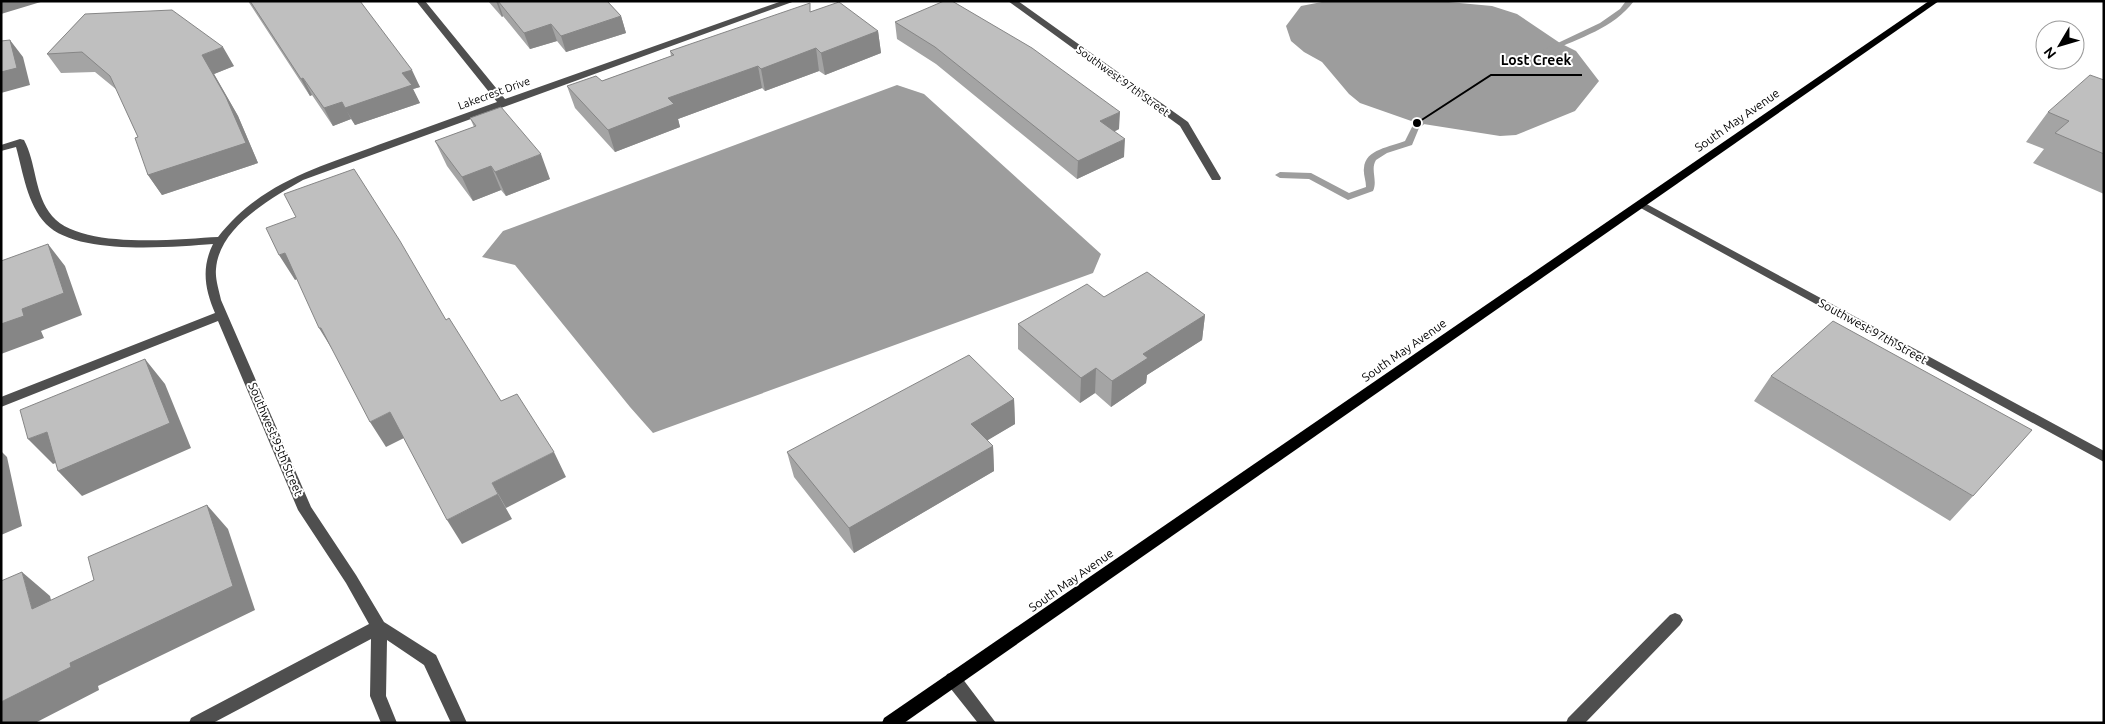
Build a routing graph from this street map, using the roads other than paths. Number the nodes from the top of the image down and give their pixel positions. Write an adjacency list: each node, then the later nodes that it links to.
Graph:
1 (420, 1): 5 (street)
2 (792, 1): 5 (street, Lakecrest Drive)
3 (1012, 1): 7 (street, Southwest 97th Street)
4 (1935, 1): 8 (main road, South May Avenue)
5 (503, 102): 9 (street, Lakecrest Drive)
6 (1, 148): 9 (street)
7 (1216, 178)
8 (1641, 204): 12 (street, Southwest 97th Street); 15 (main road, South May Avenue)
9 (222, 240): 10 (street, Southwest 95th Street)
10 (222, 315): 11 (street); 14 (street, Southwest 95th Street)
11 (1, 402)
12 (2104, 457)
13 (1675, 620): 21 (street)
14 (379, 627): 16 (street); 17 (street); 18 (street, Southwest 95th Street)
15 (953, 679): 19 (main road, South May Avenue); 20 (street)
16 (197, 723)
17 (389, 723)
18 (459, 723)
19 (890, 723)
20 (988, 723)
21 (1574, 723)

